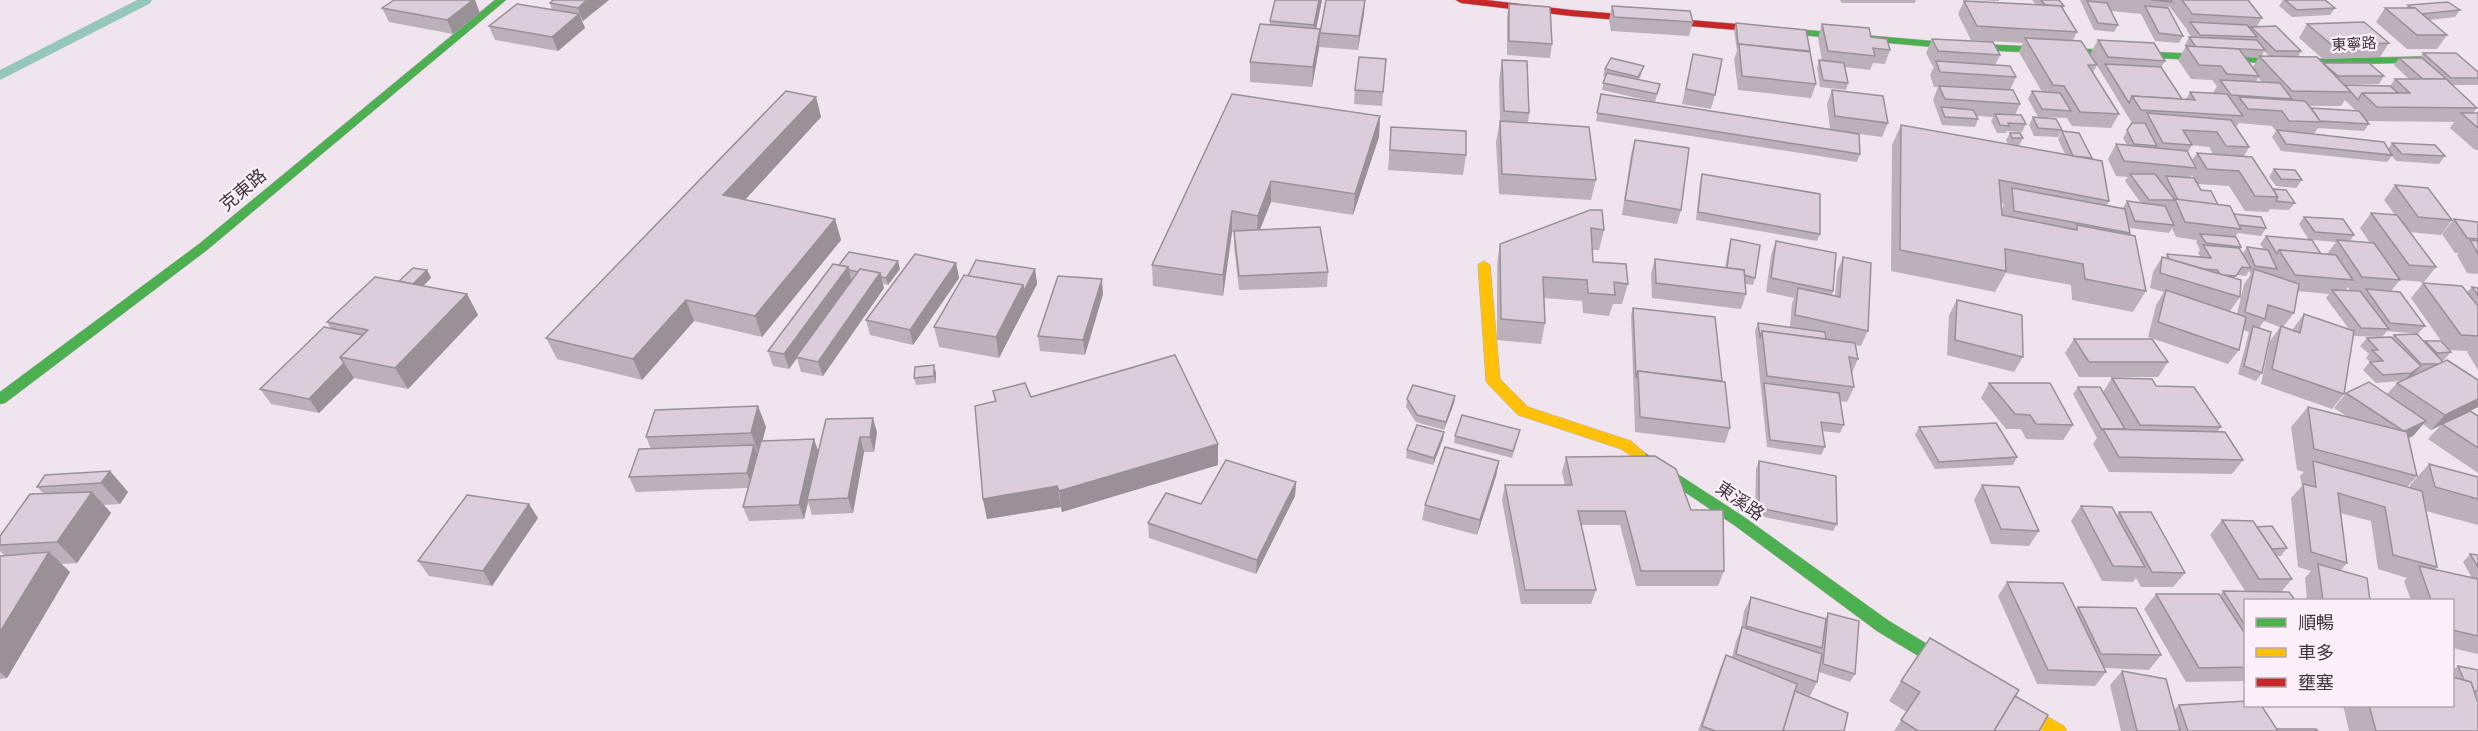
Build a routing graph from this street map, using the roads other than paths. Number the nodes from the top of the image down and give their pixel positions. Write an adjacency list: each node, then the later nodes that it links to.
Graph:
1 (501, 0): 5 (street, 克東路)
2 (1461, 0): 3 (street, 東寧路)
3 (2459, 59)
4 (1484, 265): 6 (street, 東溪路)
5 (0, 399)
6 (1970, 679)
7 (1990, 690): 8 (street)
8 (2058, 731)

